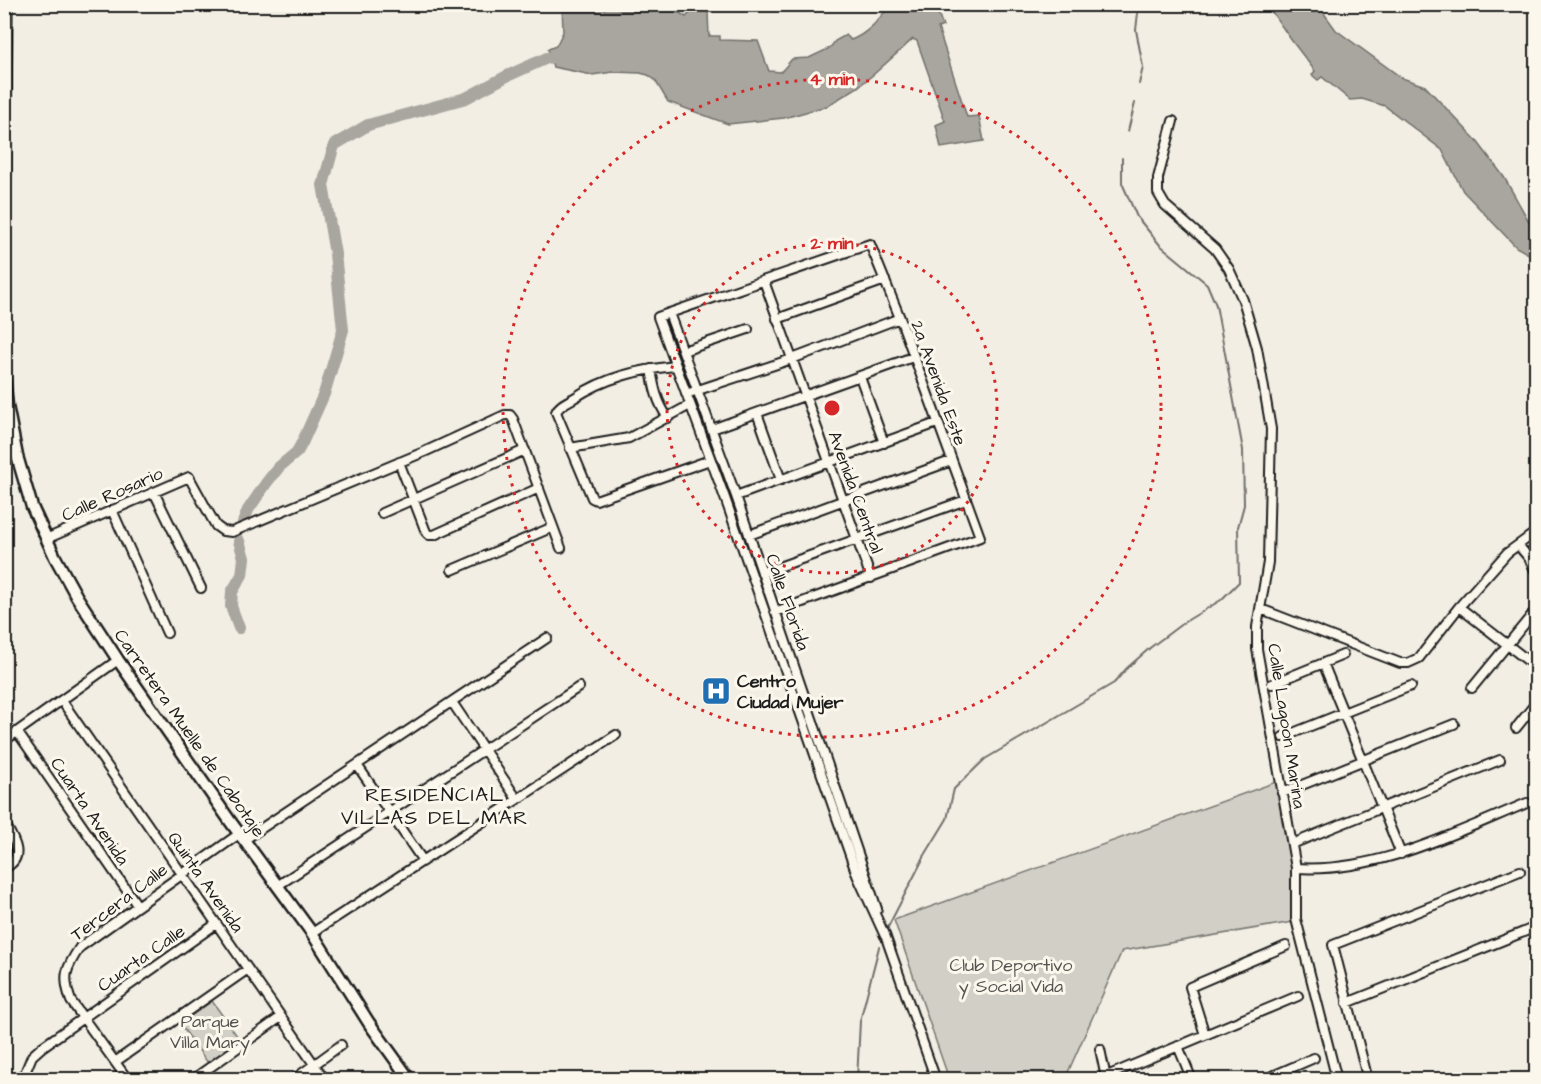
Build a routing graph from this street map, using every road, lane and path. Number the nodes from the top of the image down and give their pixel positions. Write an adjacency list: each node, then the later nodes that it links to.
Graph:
1 (6, 4): 3 (main road)
2 (1173, 121): 55 (street, Calle Lagoon Marina)
3 (4, 244)
4 (885, 280): 5 (street, 2a Avenida Este); 7 (street, 2a Avenida Este); 8 (street)
5 (764, 281): 6 (street); 8 (street, Avenida Central)
6 (669, 313): 10 (street, Calle Florida); 13 (street, Calle Florida)
7 (900, 318): 11 (street, 2a Avenida Este); 12 (street)
8 (777, 319): 12 (street, Avenida Central)
9 (748, 329): 10 (street)
10 (683, 351): 17 (street, Calle Florida)
11 (913, 357): 16 (street); 23 (street, 2a Avenida Este)
12 (792, 359): 17 (street); 19 (street, Avenida Central)
13 (675, 366): 14 (street); 18 (street, Calle Florida)
14 (651, 369): 22 (street); 26 (street)
15 (4, 376): 44 (main road, Carretera Muelle de Cabotaje)
16 (860, 377): 19 (street); 25 (street)
17 (697, 390): 18 (street); 24 (street, Calle Florida)
18 (686, 394): 20 (street, Calle Florida)
19 (806, 396): 21 (street); 31 (street, Avenida Central)
20 (690, 405): 22 (street); 28 (street, Calle Florida)
21 (757, 413): 24 (street); 32 (street)
22 (668, 418): 26 (street)
23 (937, 423): 25 (street); 29 (street, 2a Avenida Este)
24 (712, 429): 35 (street, Calle Florida)
25 (884, 443): 31 (street)
26 (570, 448): 28 (street)
27 (525, 450): 30 (street); 33 (street); 36 (street)
28 (710, 460): 101 (street, Calle Florida)
29 (951, 461): 37 (street); 38 (street, 2a Avenida Este)
30 (399, 462): 34 (street, Calle Rosario); 36 (street)
31 (829, 463): 32 (street); 37 (street, Avenida Central)
32 (781, 480): 35 (street)
33 (539, 488): 36 (street); 41 (street)
34 (154, 492): 39 (street, Calle Rosario); 52 (street)
35 (736, 496): 43 (street, Calle Florida)
36 (414, 499): 40 (street)
37 (843, 501): 43 (street); 45 (street, Avenida Central)
38 (966, 501): 45 (street); 51 (street, 2a Avenida Este)
39 (112, 510): 44 (street, Calle Rosario); 57 (street)
40 (382, 513)
41 (553, 527): 47 (street); 48 (street)
42 (1536, 532): 46 (street)
43 (749, 535): 50 (street, Calle Florida)
44 (46, 539): 61 (main road, Carretera Muelle de Cabotaje)
45 (857, 540): 50 (street); 51 (street, Avenida Central)
46 (1518, 545): 49 (street); 53 (street)
47 (561, 548)
48 (452, 570)
49 (1536, 572)
50 (762, 573): 56 (street, Calle Florida)
51 (871, 578): 56 (street)
52 (201, 588)
53 (1459, 607): 55 (street); 59 (street)
54 (1536, 610): 59 (street)
55 (1260, 611): 82 (street, Calle Lagoon Marina)
56 (775, 612): 101 (street, Calle Florida)
57 (167, 633)
58 (547, 638): 69 (street, Tercera Calle)
59 (1508, 645): 63 (street); 67 (street)
60 (1343, 655): 62 (street)
61 (118, 660): 68 (street); 88 (main road, Carretera Muelle de Cabotaje)
62 (1323, 663): 64 (street); 71 (street)
63 (1536, 667)
64 (1272, 684)
65 (1411, 686): 71 (street)
66 (579, 687): 78 (street)
67 (1472, 688)
68 (62, 701): 74 (street); 95 (street, Quinta Avenida)
69 (452, 702): 78 (street); 81 (street, Tercera Calle)
70 (1536, 703): 73 (street)
71 (1343, 713): 76 (street); 80 (street)
72 (1454, 724): 80 (street)
73 (1516, 728)
74 (18, 733): 77 (street); 97 (street, Cuarta Avenida)
75 (616, 735): 83 (street)
76 (1283, 737)
77 (4, 741)
78 (484, 750): 83 (street); 86 (street)
79 (1500, 760): 85 (street)
80 (1363, 761): 82 (street); 85 (street)
81 (357, 765): 86 (street); 88 (street, Tercera Calle)
82 (1282, 793): 93 (street, Calle Lagoon Marina)
83 (518, 799): 91 (street)
84 (1527, 803): 90 (street)
85 (1382, 807): 89 (street); 90 (street)
86 (389, 813): 91 (street); 96 (street)
87 (4, 822): 92 (street)
88 (241, 837): 95 (street, Tercera Calle); 96 (main road, Carretera Muelle de Cabotaje)
89 (1297, 842)
90 (1401, 854): 93 (street)
91 (423, 861): 100 (street)
92 (4, 868)
93 (1296, 868): 126 (street, Calle Lagoon Marina)
94 (1520, 871): 105 (street)
95 (182, 873): 97 (street, Tercera Calle); 98 (street, Quinta Avenida)
96 (277, 886): 100 (main road, Carretera Muelle de Cabotaje)
97 (137, 905): 106 (street, Tercera Calle)
98 (216, 924): 103 (street, Quinta Avenida); 106 (street, Cuarta Calle)
99 (1536, 927): 105 (street)
100 (312, 933): 122 (main road, Carretera Muelle de Cabotaje)
101 (885, 936): 123 (street, Calle Florida)
102 (1286, 946): 108 (street)
103 (248, 969): 107 (street, Quinta Avenida); 113 (street)
104 (1298, 996): 108 (street)
105 (1347, 1003): 127 (street)
106 (83, 1017): 113 (street, Tercera Calle); 115 (street, Cuarta Calle)
107 (281, 1017): 114 (street, Quinta Avenida); 119 (street)
108 (1205, 1035): 110 (street)
109 (341, 1045): 114 (street)
110 (1179, 1046): 116 (street); 124 (street)
111 (1100, 1049): 116 (street)
112 (1314, 1058): 125 (street)
113 (115, 1062): 118 (street, Tercera Calle)
114 (314, 1064): 120 (street); 121 (street, Quinta Avenida)
115 (26, 1076): 117 (street, Cuarta Calle)
116 (1106, 1078)
117 (16, 1080)
118 (128, 1080)
119 (192, 1080)
120 (293, 1080)
121 (325, 1080)
122 (410, 1080)
123 (936, 1080)
124 (1192, 1080)
125 (1263, 1080)
126 (1337, 1080)
127 (1368, 1080)

